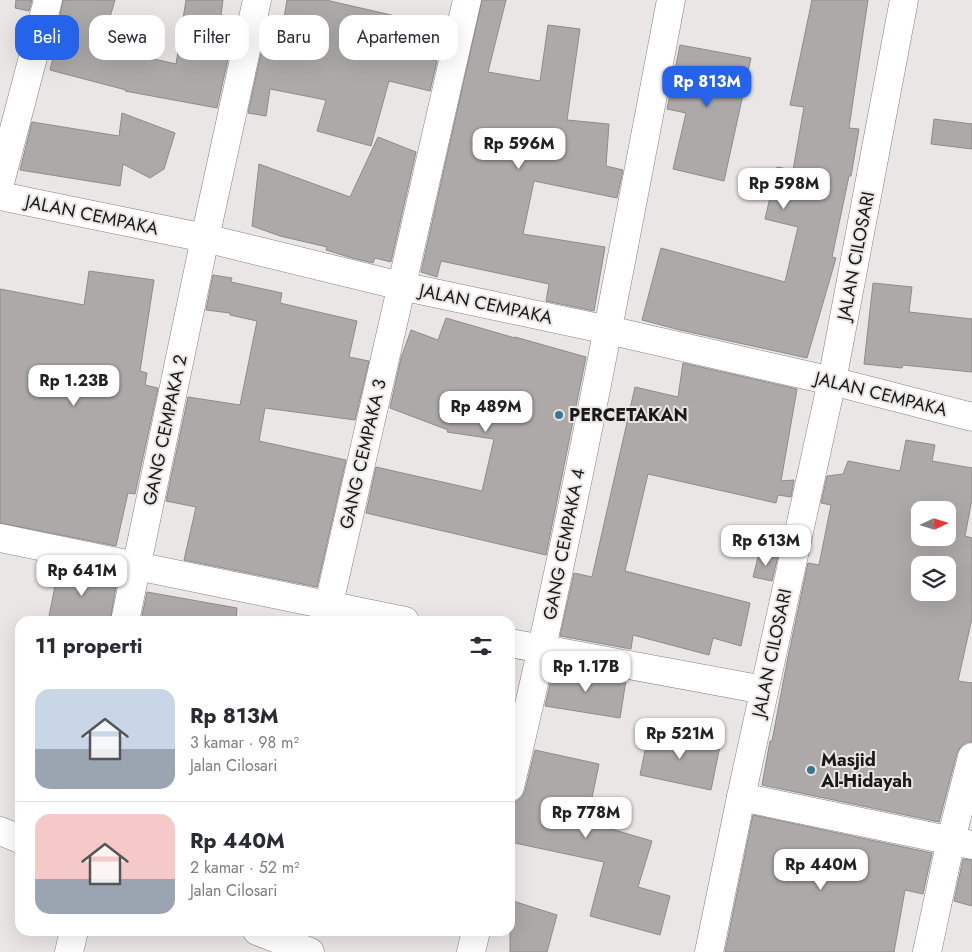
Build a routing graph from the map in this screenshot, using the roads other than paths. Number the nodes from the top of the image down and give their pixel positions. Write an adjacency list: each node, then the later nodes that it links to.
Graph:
1 (48, 0): 6 (street)
2 (257, 0): 8 (street, GANG CEMPAKA 2)
3 (467, 0): 9 (street, GANG CEMPAKA 3)
4 (671, 0): 10 (street, GANG CEMPAKA 4)
5 (904, 0): 11 (street, JALAN CILOSARI)
6 (0, 183)
7 (0, 196): 8 (street, JALAN CEMPAKA)
8 (205, 238): 9 (street, JALAN CEMPAKA); 14 (street, GANG CEMPAKA 2)
9 (401, 286): 10 (street, JALAN CEMPAKA); 15 (street, GANG CEMPAKA 3)
10 (608, 330): 11 (street, JALAN CEMPAKA); 19 (street, GANG CEMPAKA 4)
11 (832, 381): 12 (street, JALAN CEMPAKA); 20 (street, JALAN CILOSARI)
12 (972, 417)
13 (0, 538): 14 (street)
14 (137, 566): 15 (street); 16 (street, GANG CEMPAKA 2)
15 (327, 613): 17 (street)
16 (125, 616)
17 (356, 616)
18 (515, 644): 19 (street)
19 (542, 650): 20 (street); 22 (street, GANG CEMPAKA 4)
20 (764, 690): 23 (street, JALAN CILOSARI)
21 (972, 757): 26 (street)
22 (515, 766)
23 (741, 797): 26 (street); 33 (street, JALAN CILOSARI)
24 (0, 831): 25 (street)
25 (15, 837)
26 (961, 842): 34 (street)
27 (73, 936): 30 (street)
28 (475, 936): 32 (street)
29 (258, 937): 31 (street)
30 (69, 952)
31 (310, 952)
32 (471, 952)
33 (709, 952)
34 (927, 952)

